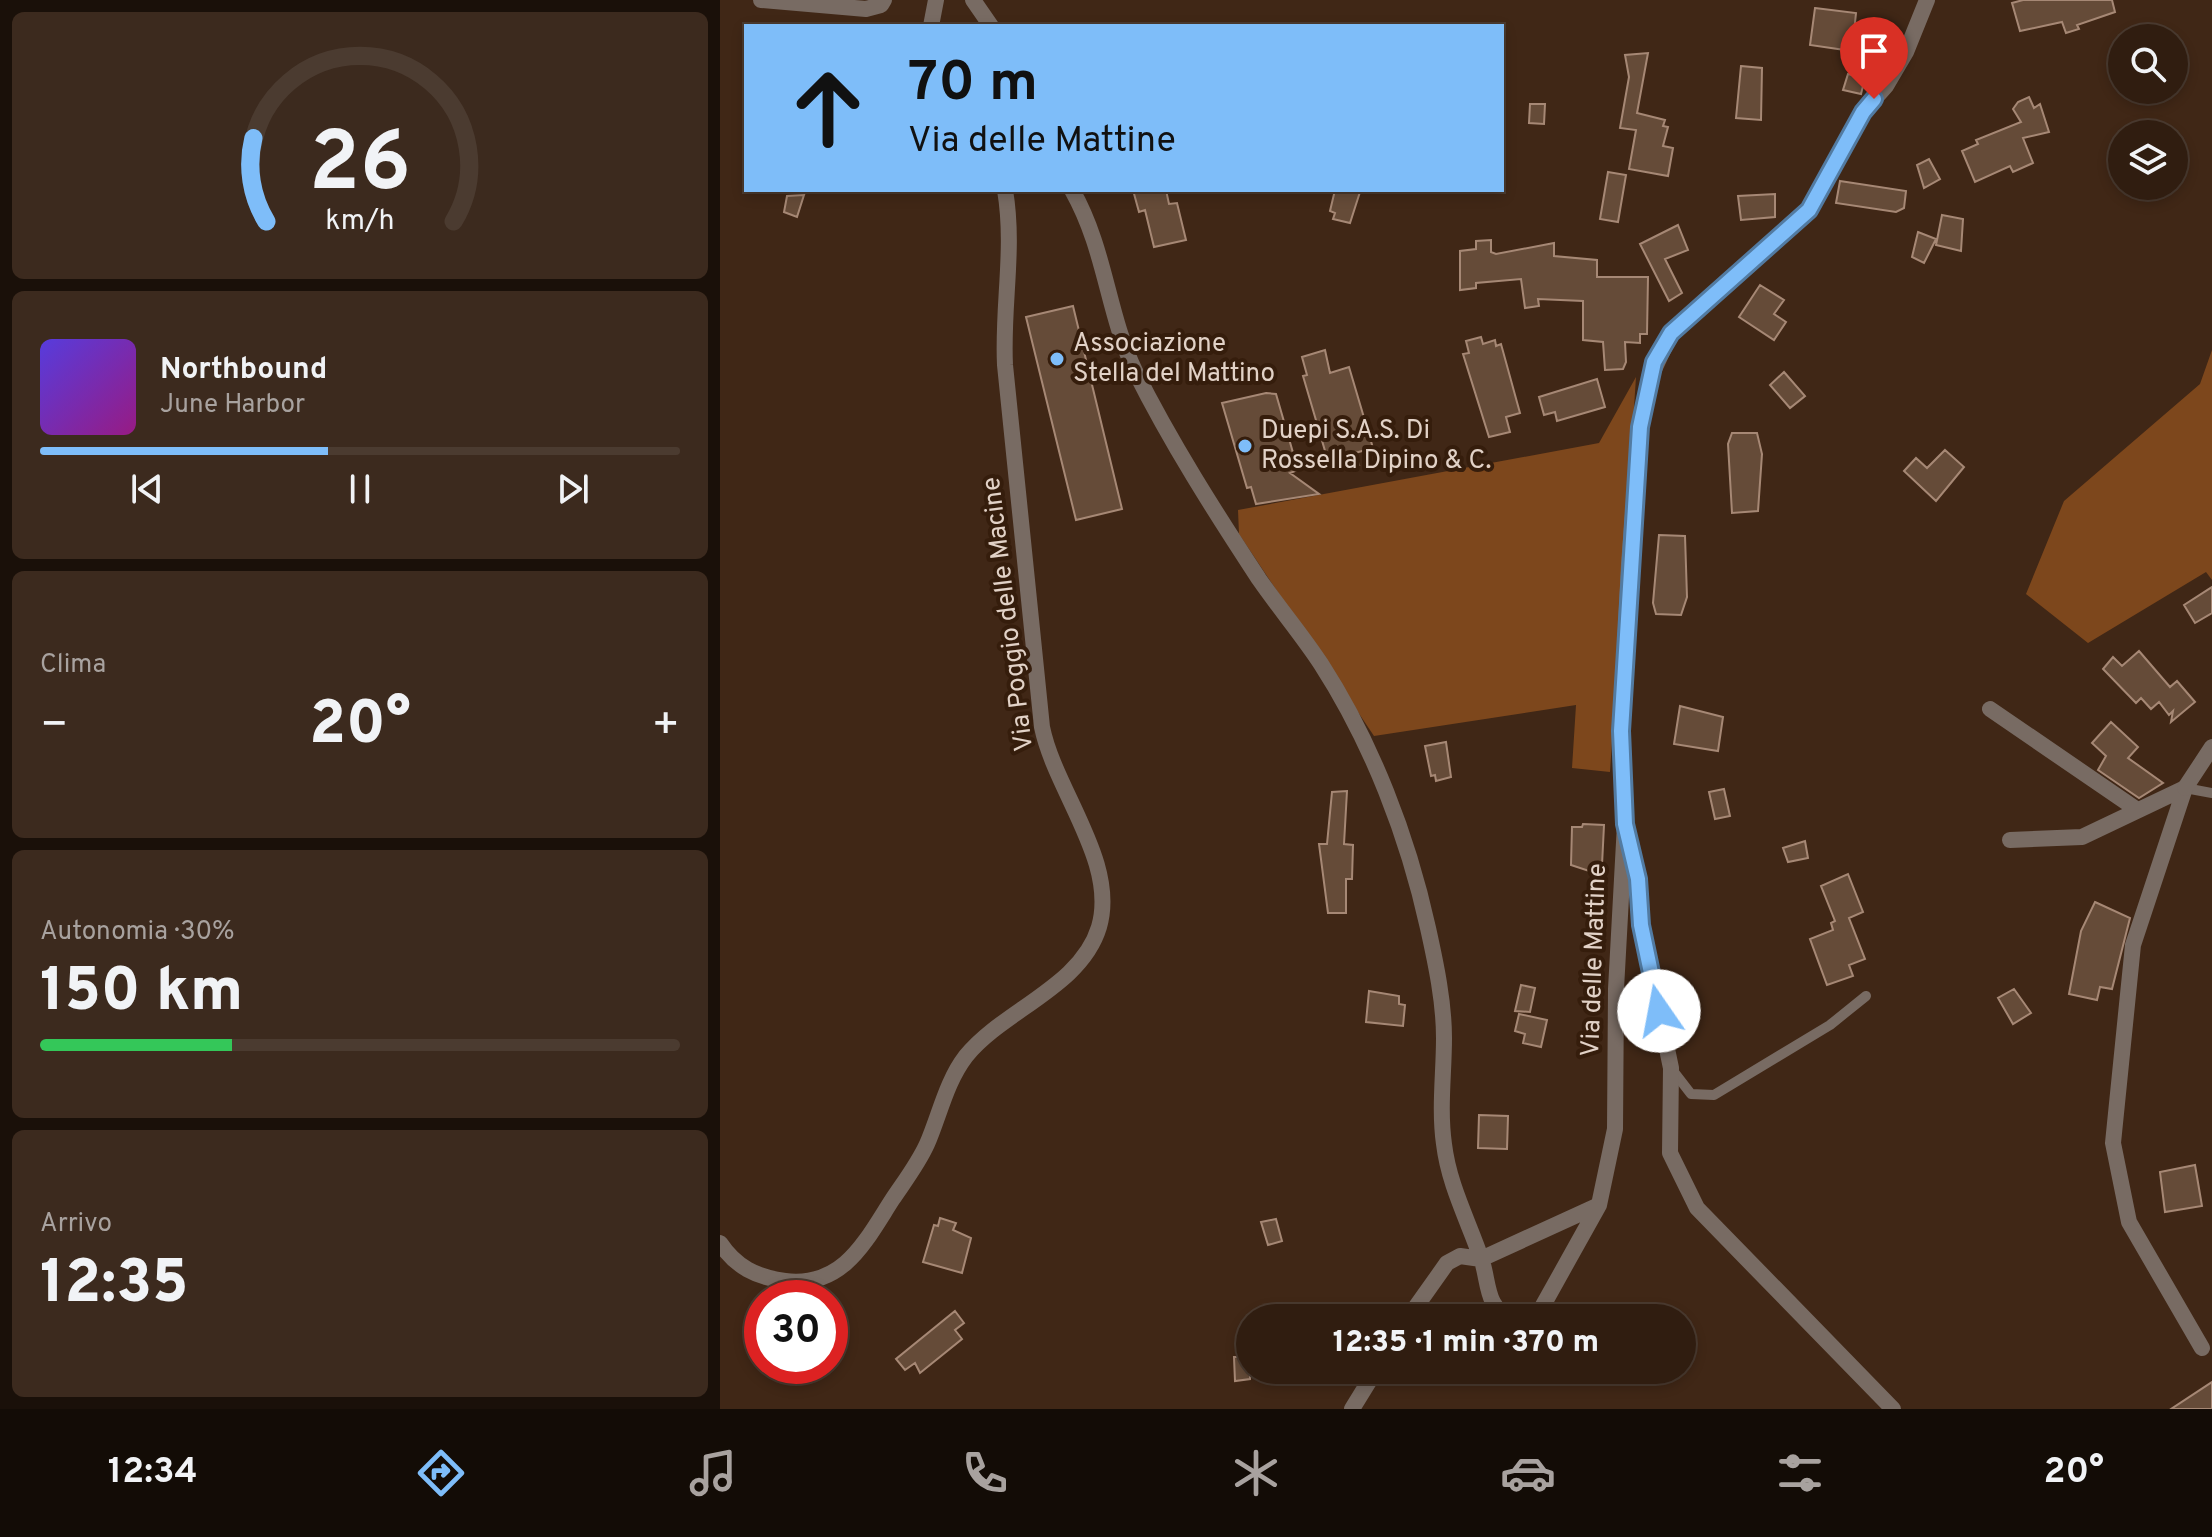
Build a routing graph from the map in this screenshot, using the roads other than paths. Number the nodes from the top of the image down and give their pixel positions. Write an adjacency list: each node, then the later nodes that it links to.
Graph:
1 (761, 0): 2 (street)
2 (884, 0)
3 (936, 0): 6 (street)
4 (973, 0): 7 (street)
5 (1927, 0): 15 (street, Via delle Mattine)
6 (931, 24)
7 (990, 24)
8 (1005, 192): 20 (street, Via Poggio delle Macine)
9 (1073, 192): 21 (street)
10 (1990, 709): 14 (street)
11 (2212, 747): 12 (street)
12 (2185, 788): 13 (lane); 14 (street); 25 (street)
13 (2212, 793)
14 (2136, 809): 16 (street)
15 (1625, 824): 18 (street); 19 (street, Via delle Mattine)
16 (2010, 840)
17 (1866, 996): 18 (lane)
18 (1671, 1068): 28 (street)
19 (1599, 1205): 21 (street); 24 (street, Via delle Mattine)
20 (720, 1243)
21 (1482, 1261): 22 (street); 23 (street)
22 (1418, 1304)
23 (1492, 1304)
24 (1544, 1304)
25 (2202, 1348)
26 (1367, 1384): 27 (street)
27 (1352, 1409)
28 (1893, 1409)

